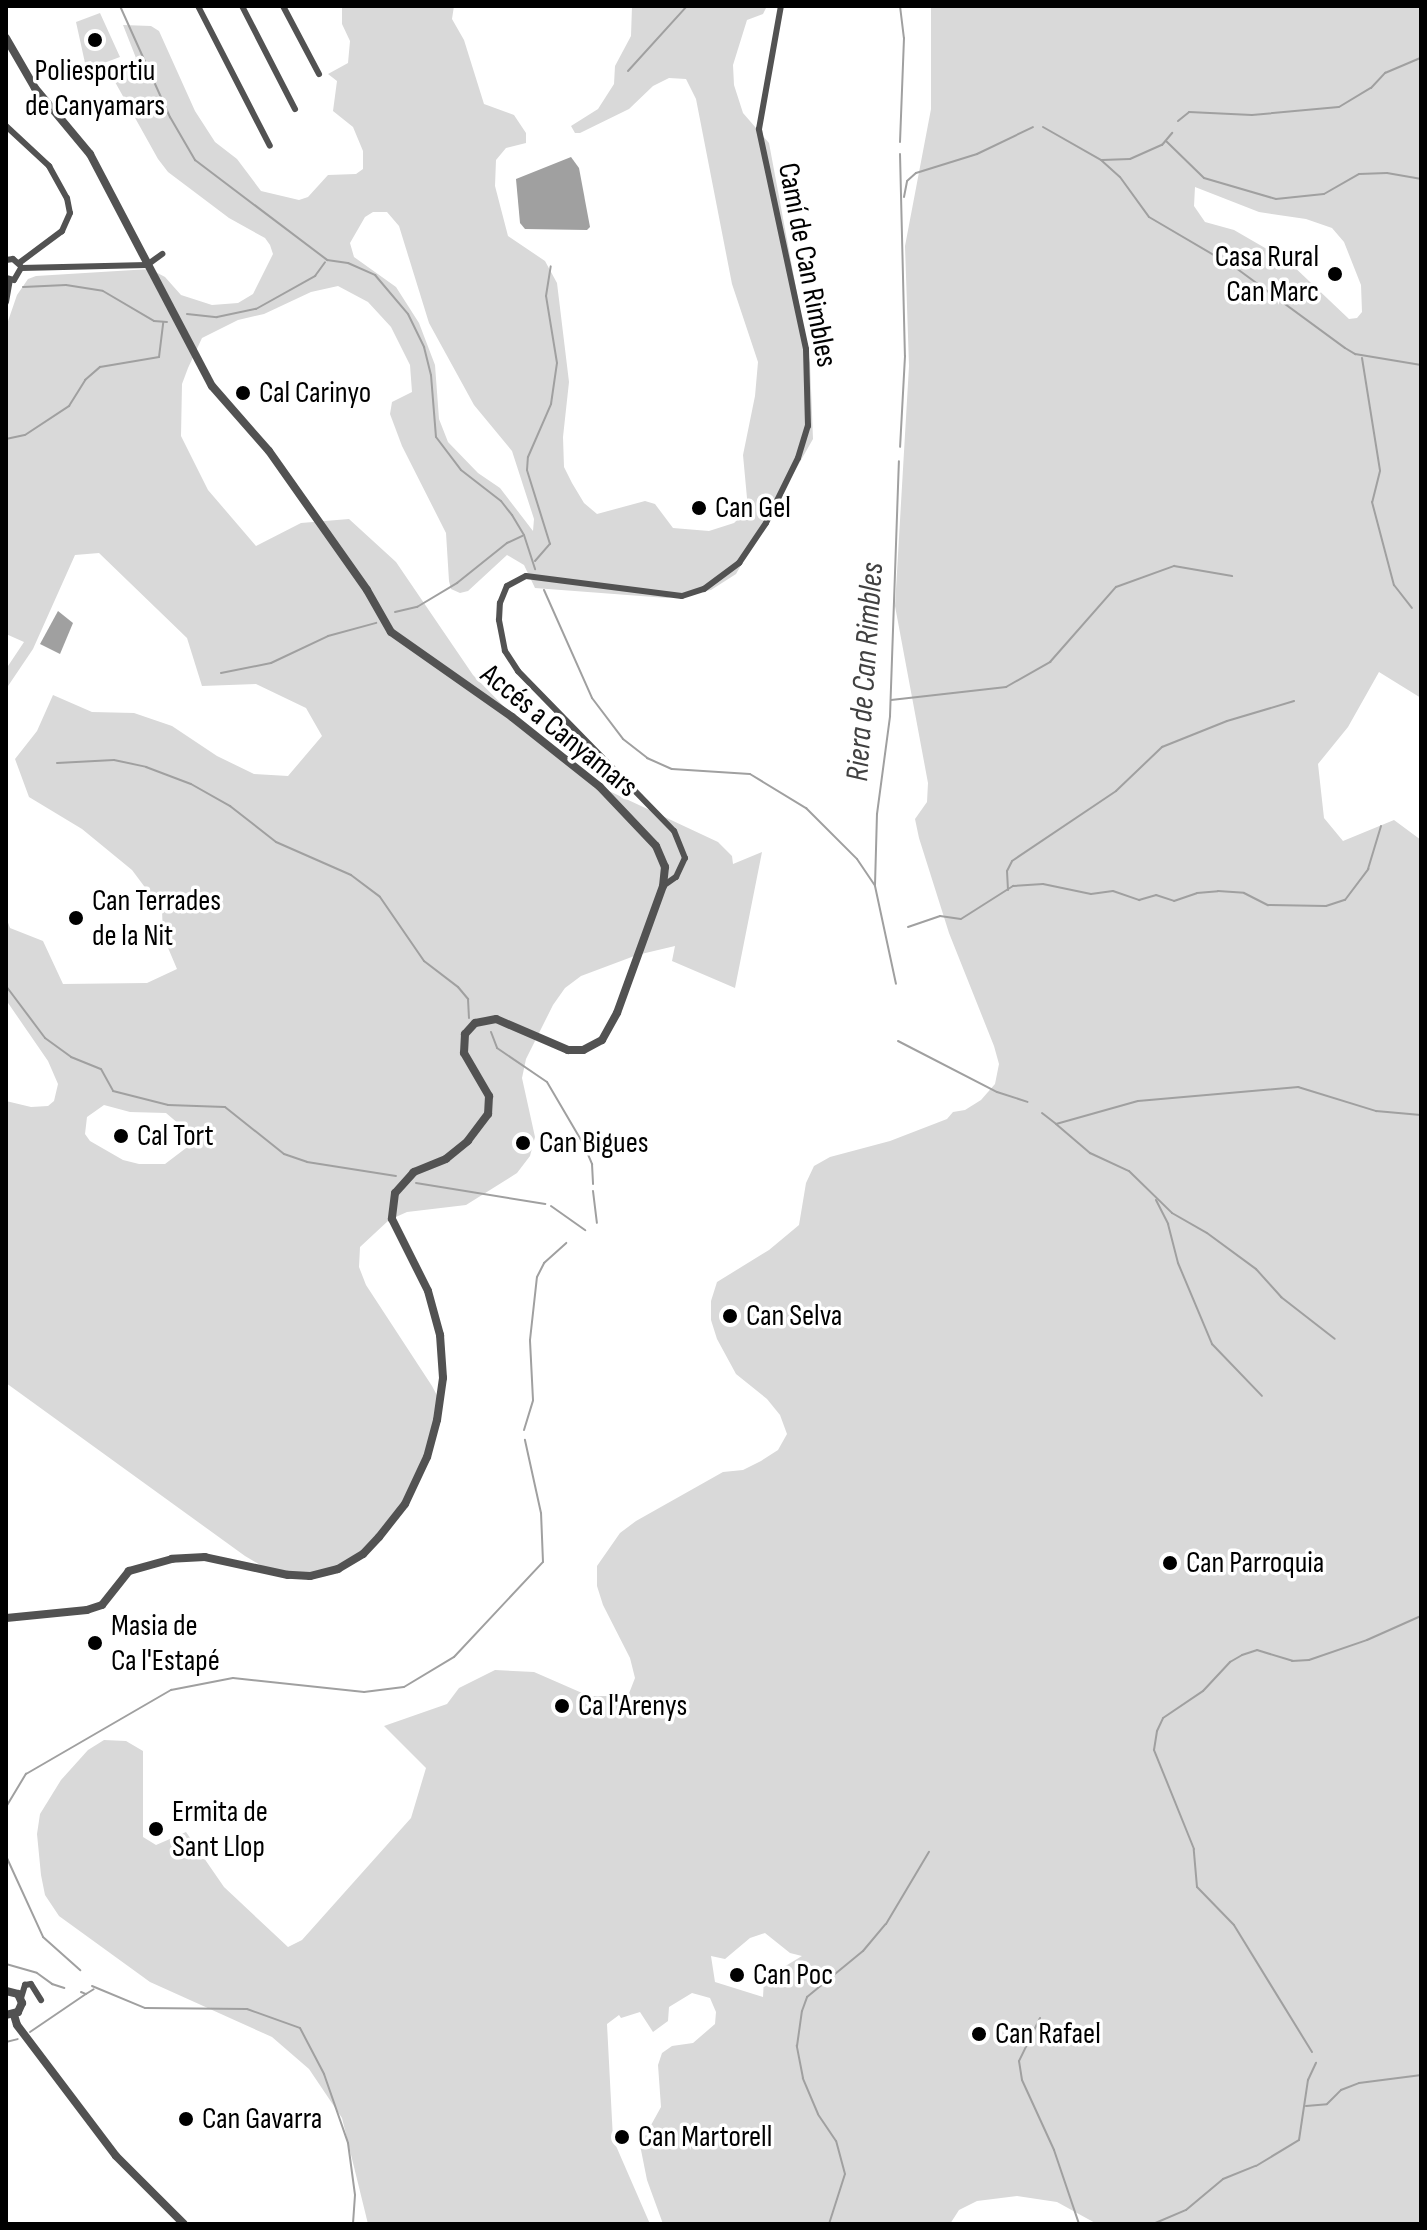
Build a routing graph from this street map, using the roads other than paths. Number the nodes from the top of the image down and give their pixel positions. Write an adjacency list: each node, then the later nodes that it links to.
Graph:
1 (198, 6): 9 (street)
2 (242, 6): 7 (street)
3 (283, 6): 6 (street)
4 (781, 6): 16 (street, Camí de Can Rimbles)
5 (7, 41): 13 (street, Accés a Canyamars)
6 (319, 74)
7 (295, 109)
8 (6, 126): 12 (street)
9 (270, 146)
10 (162, 254): 13 (street)
11 (6, 260): 12 (street)
12 (20, 265): 13 (street); 14 (street)
13 (147, 265): 16 (street, Accés a Canyamars)
14 (8, 279): 15 (street)
15 (6, 302)
16 (663, 886): 17 (street, Accés a Canyamars)
17 (6, 1618)
18 (6, 1991): 19 (street)
19 (21, 1998): 20 (street); 21 (street)
20 (41, 2000)
21 (10, 2015): 22 (street)
22 (184, 2224)

